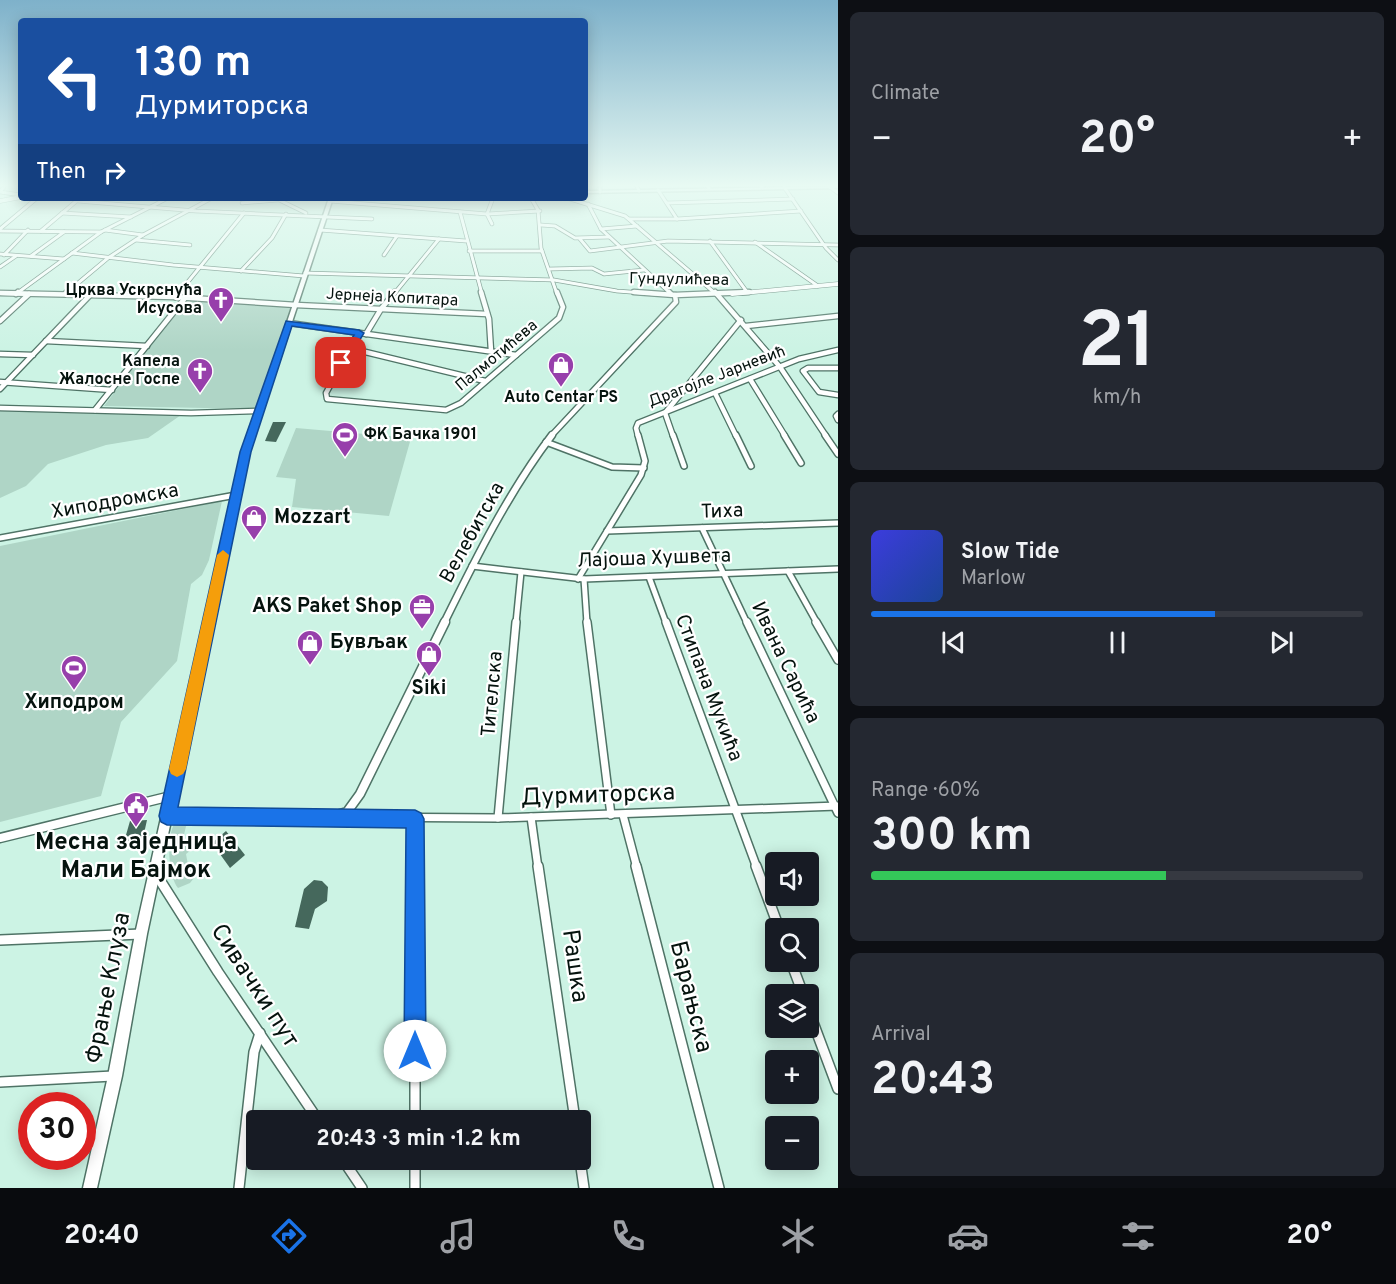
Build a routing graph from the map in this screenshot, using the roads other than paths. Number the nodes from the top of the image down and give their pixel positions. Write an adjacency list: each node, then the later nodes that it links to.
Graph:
1 (18, 239): 27 (street)
2 (53, 239): 30 (street)
3 (91, 239): 26 (street)
4 (223, 239): 35 (street)
5 (271, 239): 38 (street)
6 (317, 239): 39 (main road, Фрање Клуза)
7 (395, 239): 28 (street)
8 (439, 239): 40 (street)
9 (445, 239): 16 (street)
10 (542, 239): 25 (street, Палмотићева)
11 (580, 239): 23 (street)
12 (612, 239): 23 (street)
13 (651, 239): 18 (street)
14 (821, 239): 20 (street)
15 (135, 240): 21 (street); 31 (street)
16 (466, 241): 24 (street)
17 (710, 241): 18 (street); 19 (street); 45 (street)
18 (654, 242): 23 (street); 52 (street)
19 (754, 242): 20 (street); 44 (street)
20 (824, 244): 22 (street); 33 (street)
21 (190, 245)
22 (838, 245)
23 (621, 247): 37 (street)
24 (469, 251): 25 (street); 41 (street)
25 (542, 251): 36 (street, Палмотићева)
26 (72, 253): 31 (street, Гундулићева); 32 (street)
27 (2, 254): 29 (street)
28 (384, 255)
29 (16, 256): 30 (street); 34 (street)
30 (31, 256): 32 (street)
31 (108, 258): 35 (street, Гундулићева); 49 (street)
32 (64, 259): 47 (street)
33 (838, 260)
34 (0, 267)
35 (201, 268): 38 (street, Гундулићева); 53 (street)
36 (550, 269): 37 (street); 42 (street, Палмотићева)
37 (644, 270): 51 (street)
38 (241, 271): 39 (street, Гундулићева)
39 (305, 275): 40 (street, Гундулићева); 55 (main road, Фрање Клуза)
40 (409, 275): 41 (street, Гундулићева); 56 (street)
41 (476, 276): 42 (street, Гундулићева); 57 (street)
42 (554, 280): 51 (street, Гундулићева); 72 (street, Палмотићева)
43 (838, 284): 44 (street, Гундулићева)
44 (818, 286): 45 (street, Гундулићева)
45 (747, 292): 52 (street, Гундулићева)
46 (0, 293): 47 (street)
47 (16, 294): 48 (street)
48 (30, 294): 49 (street); 60 (street)
49 (65, 294): 50 (street)
50 (90, 295): 53 (street); 65 (street)
51 (675, 295): 52 (street, Гундулићева); 91 (street, Велебитска)
52 (718, 295): 59 (street)
53 (176, 297): 54 (street)
54 (184, 298): 55 (street); 66 (street)
55 (296, 305): 56 (street, Јернеја Копитара); 61 (main road, Фрање Клуза)
56 (381, 309): 57 (street, Јернеја Копитара); 64 (street)
57 (487, 314): 69 (street)
58 (838, 316): 62 (street)
59 (741, 320): 62 (street); 83 (street)
60 (0, 321)
61 (289, 323): 63 (street); 87 (main road, Фрање Клуза)
62 (746, 326): 73 (street)
63 (359, 333): 64 (street); 67 (street)
64 (366, 334): 69 (street)
65 (46, 341): 66 (street); 71 (street)
66 (147, 345): 80 (street)
67 (349, 348): 76 (street); 76 (street, Палмотићева)
68 (838, 350): 73 (street, Драгојле Јарневић)
69 (491, 351): 72 (street)
70 (0, 354): 71 (street)
71 (33, 355): 78 (street)
72 (516, 355): 76 (street, Палмотићева)
73 (780, 367): 75 (street, Драгојле Јарневић); 92 (street)
74 (838, 368): 82 (street)
75 (750, 379): 81 (street, Драгојле Јарневић); 93 (street)
76 (485, 381)
77 (0, 382): 78 (street)
78 (6, 382): 79 (street); 80 (street)
79 (0, 389)
80 (112, 390): 86 (street)
81 (715, 393): 84 (street, Драгојле Јарневић); 95 (street)
82 (838, 394)
83 (674, 401): 84 (street); 88 (street)
84 (682, 406): 88 (street, Драгојле Јарневић)
85 (0, 408): 86 (street)
86 (95, 410): 87 (street)
87 (258, 411): 97 (main road, Фрање Клуза)
88 (665, 413): 94 (street); 96 (street, Драгојле Јарневић)
89 (838, 414): 90 (street)
90 (838, 420)
91 (546, 442): 96 (street); 102 (street, Велебитска)
92 (838, 454)
93 (801, 464)
94 (684, 466)
95 (751, 466)
96 (644, 468): 100 (street)
97 (236, 495): 101 (street, Хиподромска); 110 (main road, Фрање Клуза)
98 (838, 523): 99 (street, Тиха)
99 (702, 528): 100 (street, Тиха); 106 (street, Ивана Сарића)
100 (607, 531): 108 (street)
101 (0, 538)
102 (472, 566): 105 (street, Лајоша Хушвета); 111 (street, Велебитска)
103 (838, 569): 104 (street, Лајоша Хушвета)
104 (788, 571): 106 (street, Лајоша Хушвета); 109 (street)
105 (521, 572): 108 (street, Лајоша Хушвета); 118 (street, Тителска)
106 (724, 573): 107 (street, Лајоша Хушвета); 112 (street, Ивана Сарића)
107 (649, 577): 108 (street, Лајоша Хушвета); 113 (street, Стипана Мукића)
108 (581, 579): 114 (street)
109 (838, 660)
110 (171, 796): 116 (main road, Фрање Клуза); 122 (street)
111 (352, 807): 117 (street, Велебитска); 120 (street)
112 (837, 808): 113 (street, Дурмиторска)
113 (737, 810): 115 (street, Дурмиторска); 124 (street, Стипана Мукића)
114 (611, 815): 115 (street, Дурмиторска); 119 (street, Дурмиторска)
115 (623, 815): 143 (street, Барањска)
116 (167, 816): 117 (street, Дурмиторска); 123 (main road, Фрање Клуза)
117 (340, 817): 120 (street, Дурмиторска)
118 (498, 818): 119 (street, Дурмиторска); 121 (street, Дурмиторска)
119 (531, 818): 134 (street, Рашка)
120 (359, 819): 121 (street, Дурмиторска)
121 (415, 819): 133 (street)
122 (0, 838)
123 (155, 874): 125 (main road, Фрање Клуза); 127 (street, Сивачки пут)
124 (775, 918)
125 (141, 934): 126 (street); 129 (main road, Фрање Клуза)
126 (0, 940)
127 (260, 1033): 132 (street, Сивачки пут); 139 (street)
128 (819, 1038): 131 (street)
129 (115, 1076): 130 (street); 138 (main road, Фрање Клуза)
130 (0, 1082)
131 (838, 1089)
132 (311, 1110)
133 (415, 1110)
134 (574, 1110)
135 (350, 1170): 140 (street)
136 (415, 1170): 141 (street)
137 (581, 1170): 142 (street)
138 (90, 1188)
139 (239, 1188)
140 (362, 1188)
141 (415, 1188)
142 (584, 1188)
143 (719, 1188)

